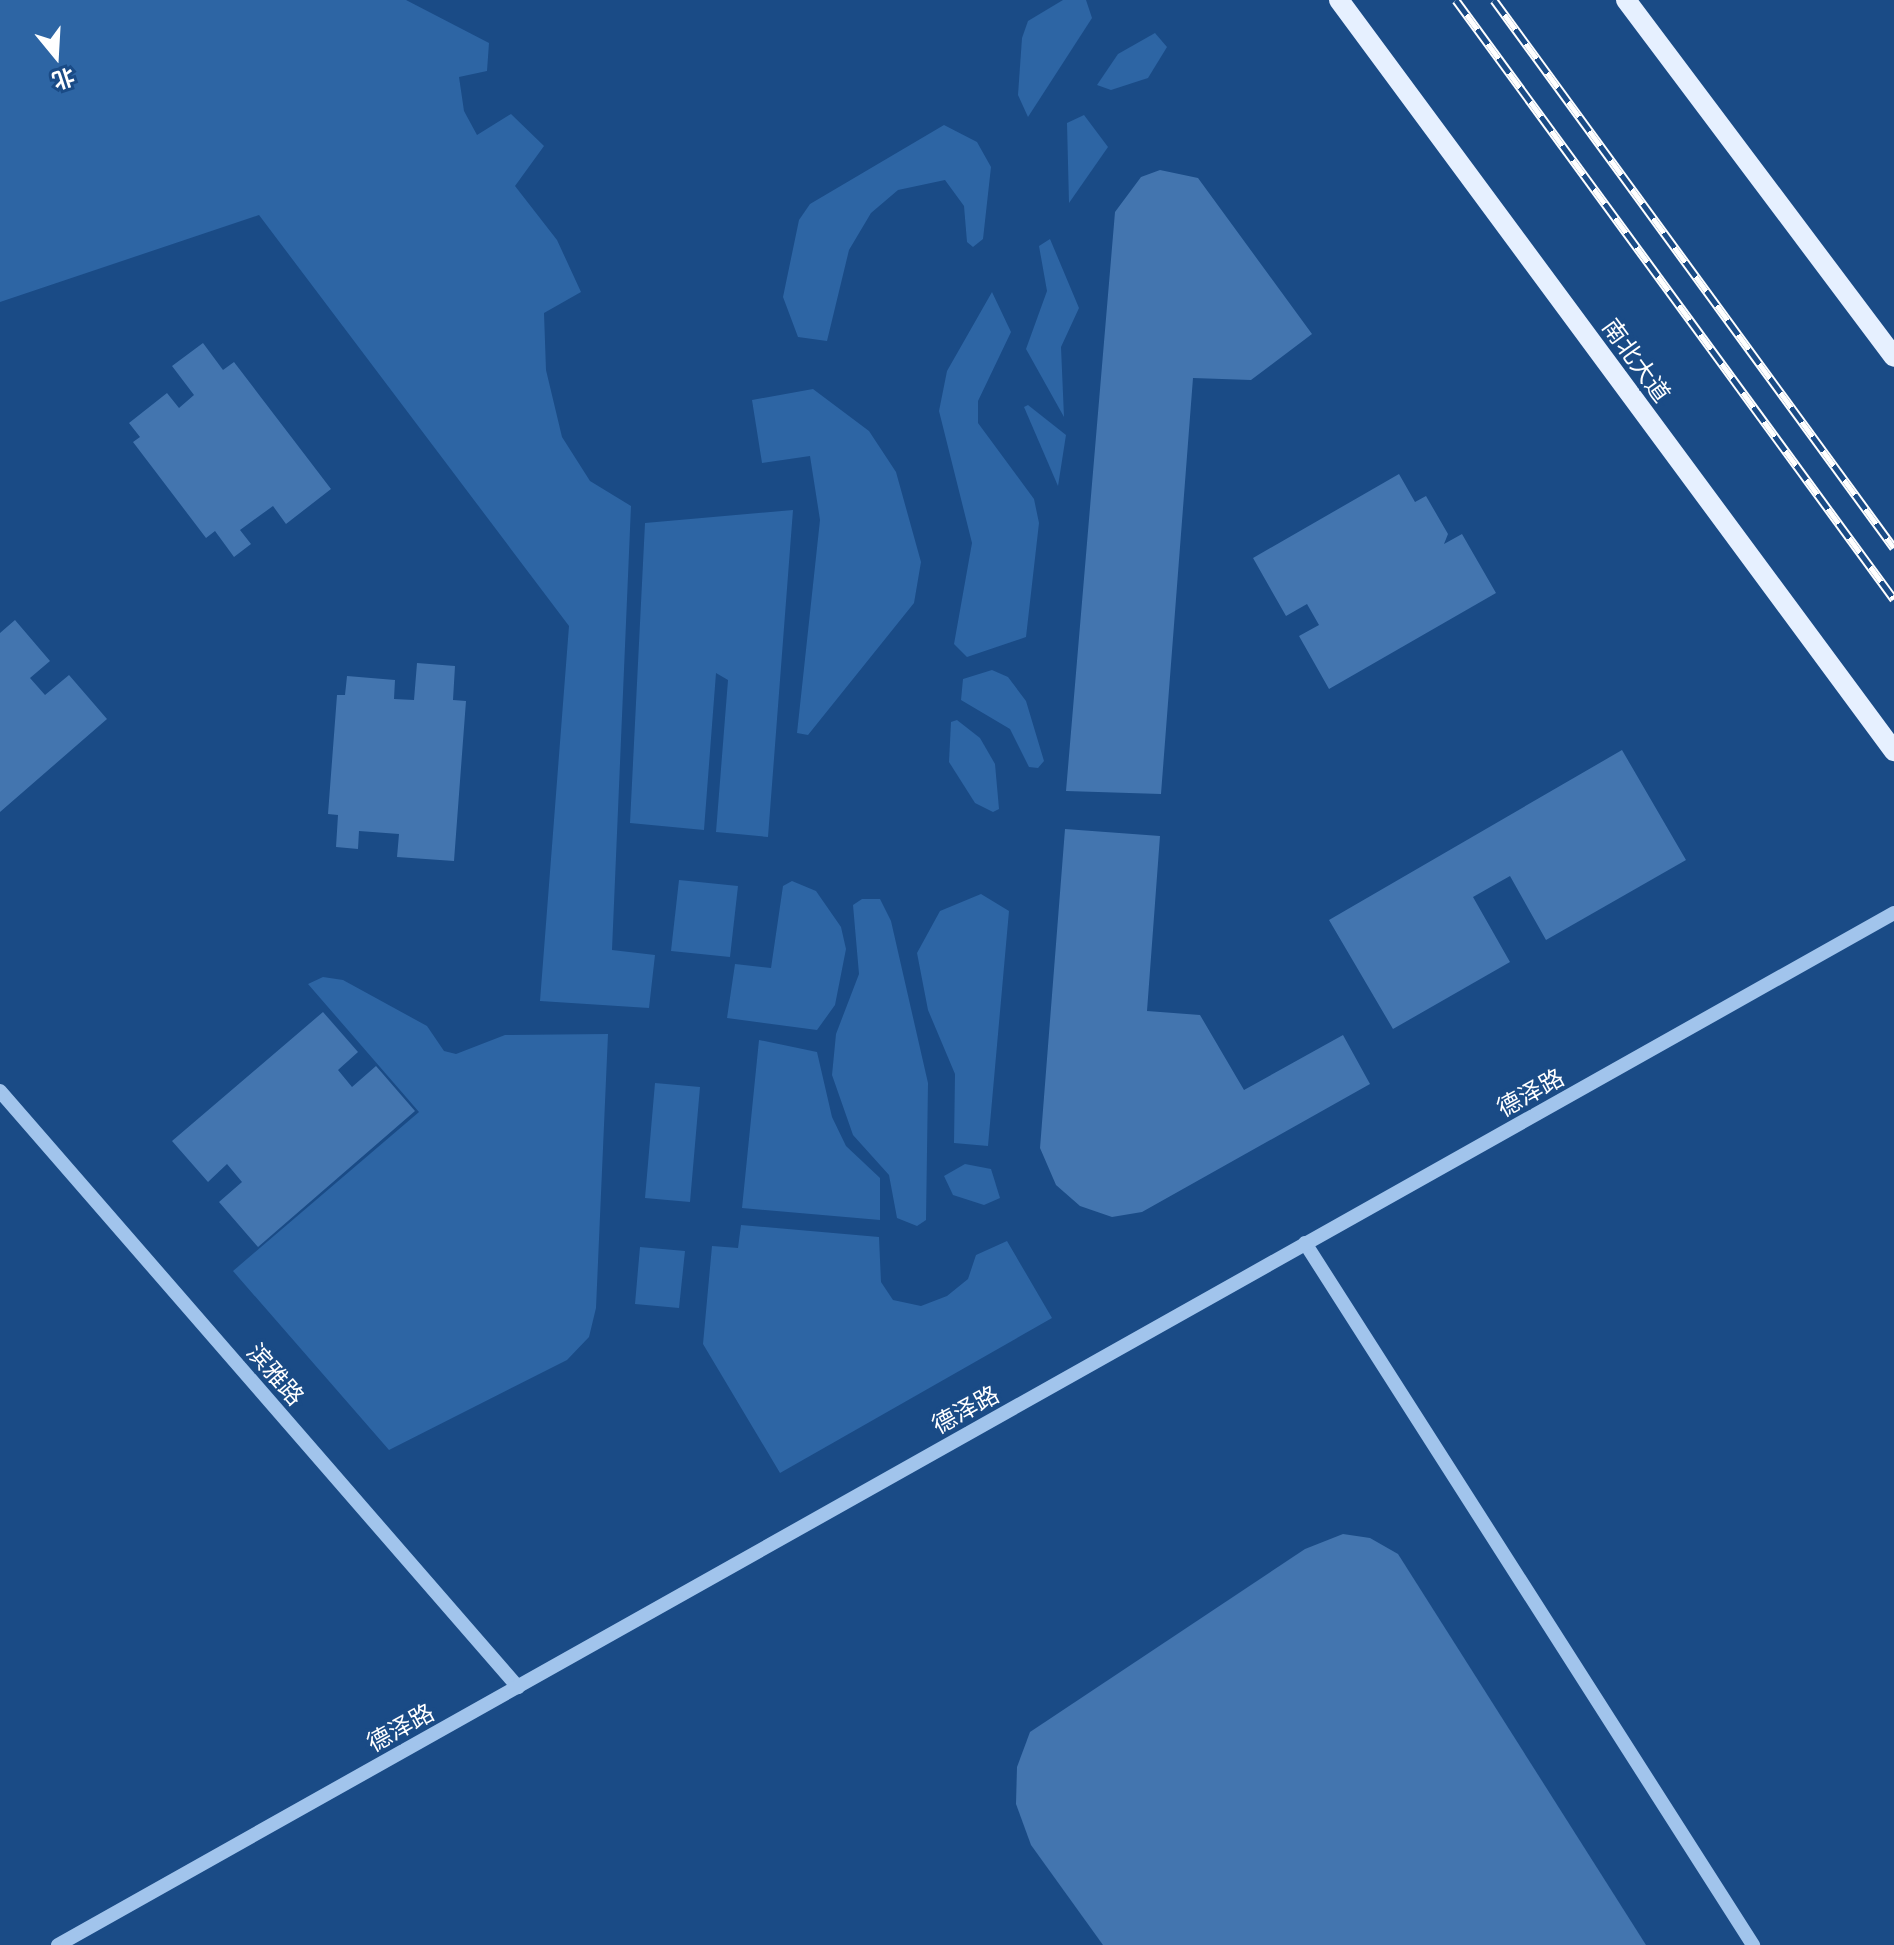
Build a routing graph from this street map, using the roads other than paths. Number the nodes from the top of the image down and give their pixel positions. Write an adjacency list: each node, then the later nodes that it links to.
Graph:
1 (1339, 0): 4 (main road, 南北大道)
2 (1626, 0): 3 (main road)
3 (1894, 357)
4 (1894, 751)
5 (1894, 913): 7 (street, 德泽路)
6 (0, 1091): 8 (street, 滨雅路)
7 (1305, 1243): 8 (street, 德泽路); 10 (street)
8 (518, 1687): 9 (street, 德泽路)
9 (58, 1945)
10 (1753, 1945)

